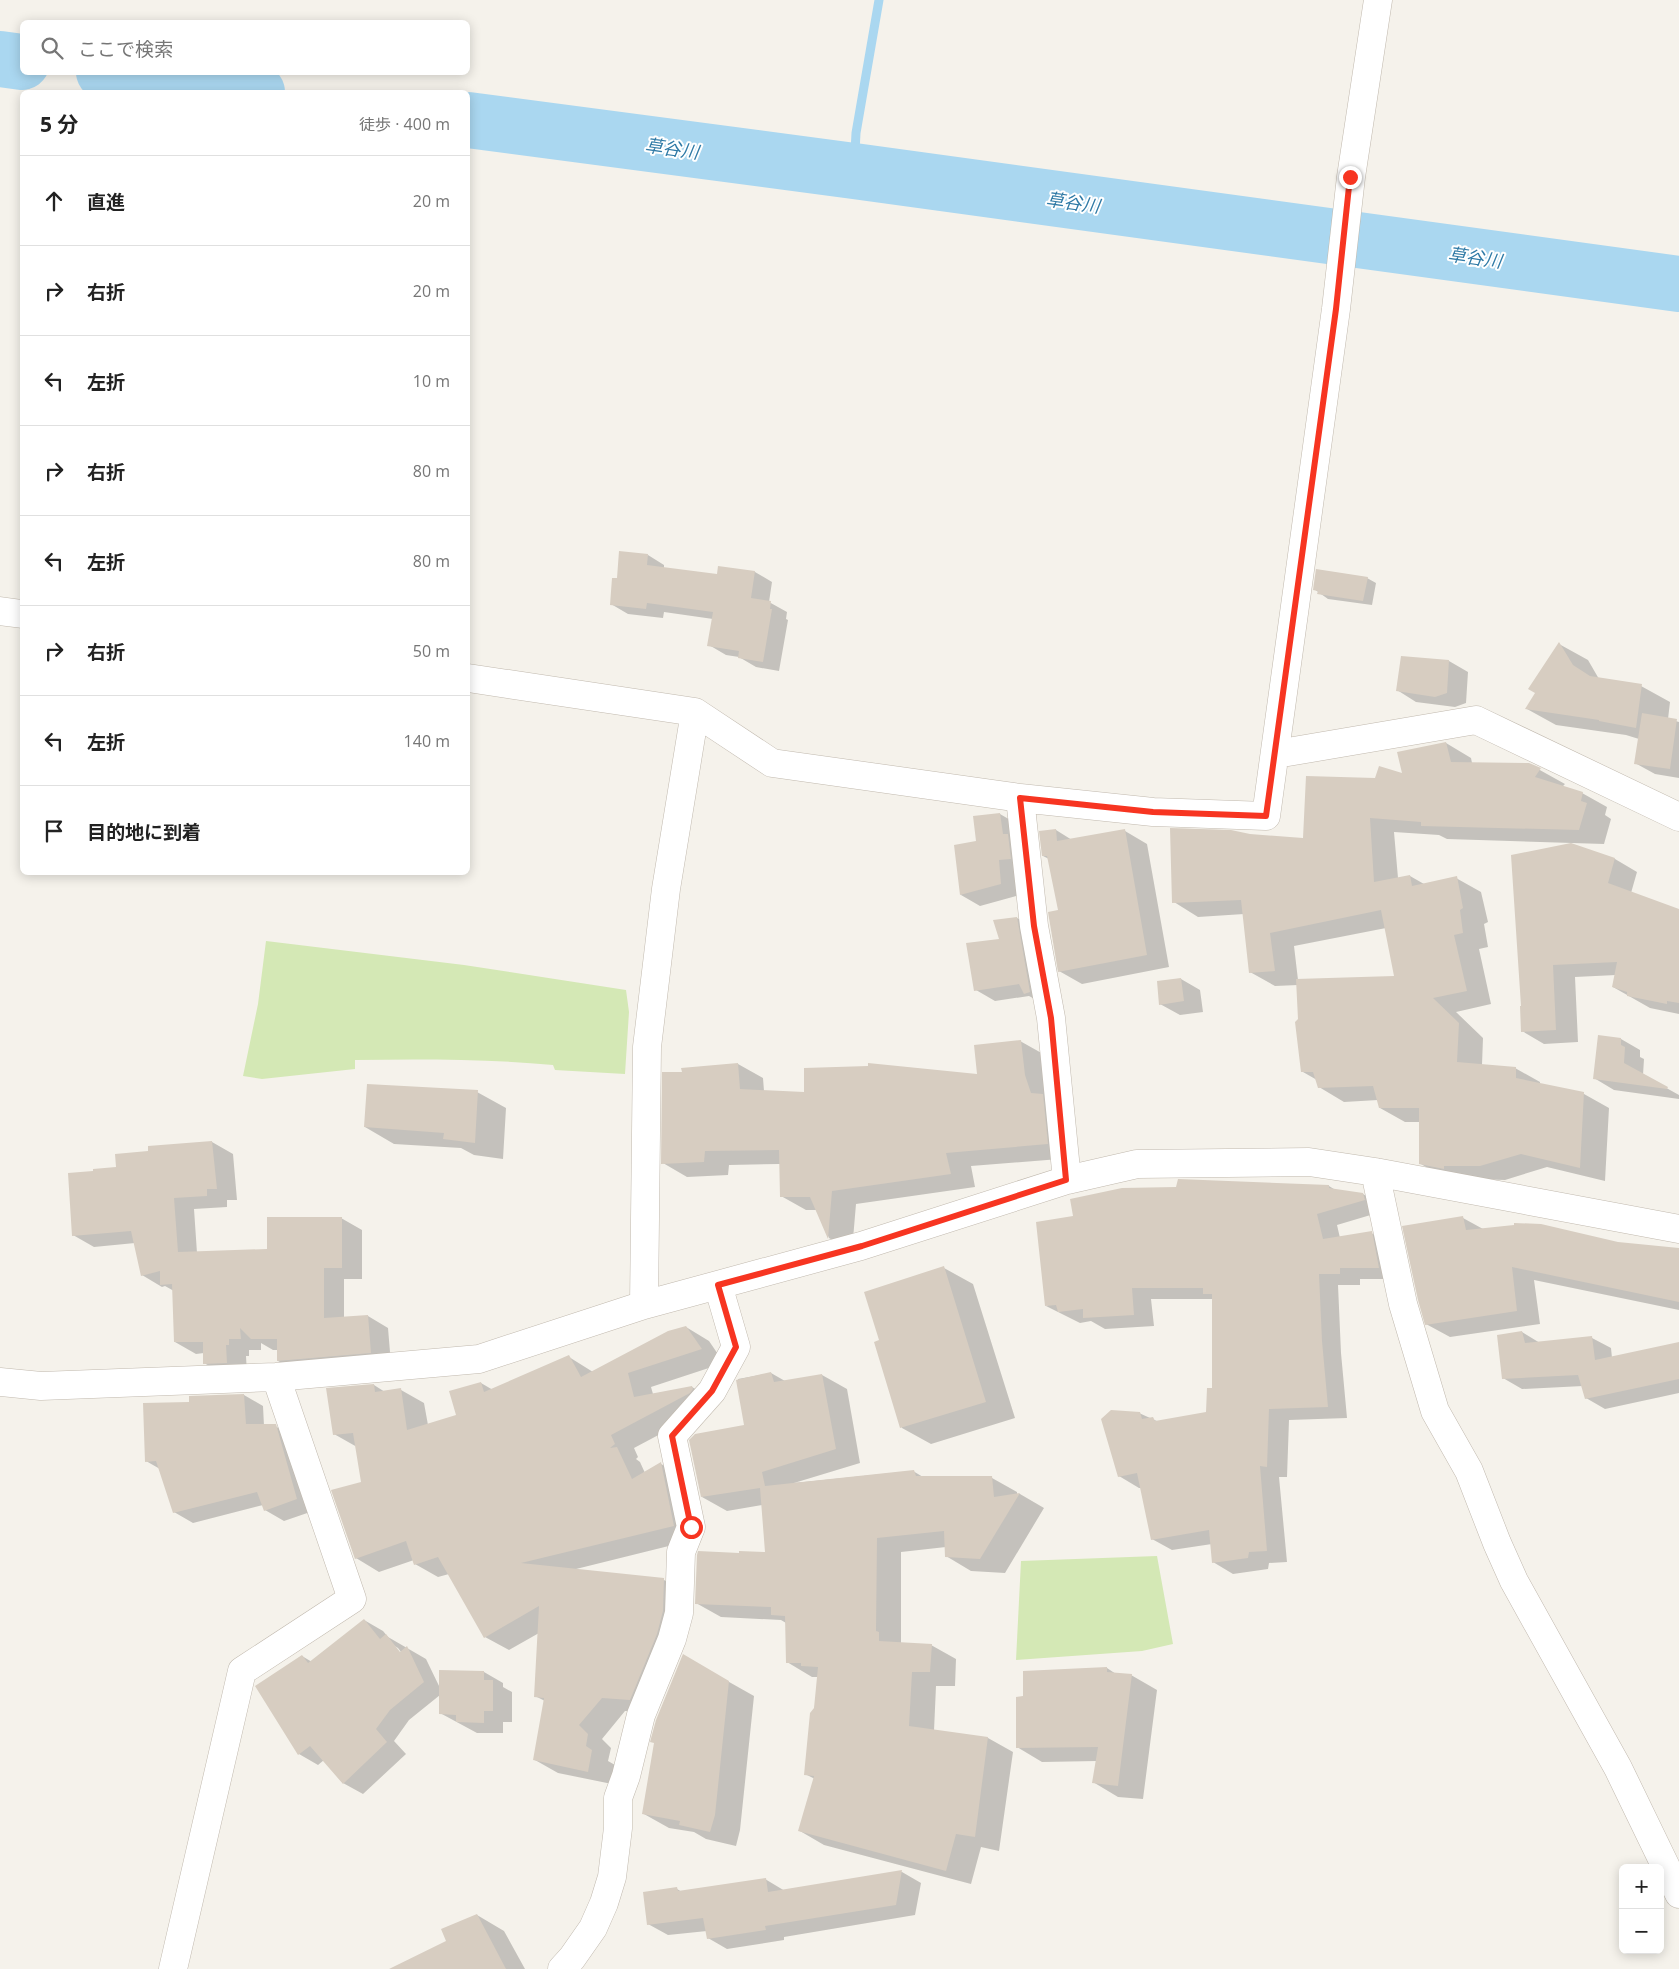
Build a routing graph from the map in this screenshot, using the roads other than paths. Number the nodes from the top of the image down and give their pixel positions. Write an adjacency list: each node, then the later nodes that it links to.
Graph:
1 (1378, 0): 6 (street)
2 (0, 611): 3 (street)
3 (20, 614)
4 (470, 678): 5 (street)
5 (695, 712): 7 (street); 13 (street)
6 (1276, 754): 7 (street); 8 (street)
7 (1020, 798): 10 (street)
8 (1679, 817)
9 (1375, 1172): 10 (street); 11 (street); 16 (street)
10 (1066, 1180): 12 (street)
11 (1679, 1229)
12 (718, 1285): 13 (street); 18 (street)
13 (644, 1306): 14 (street)
14 (276, 1378): 15 (street); 17 (street)
15 (0, 1382)
16 (1679, 1894)
17 (173, 1969)
18 (562, 1969)

